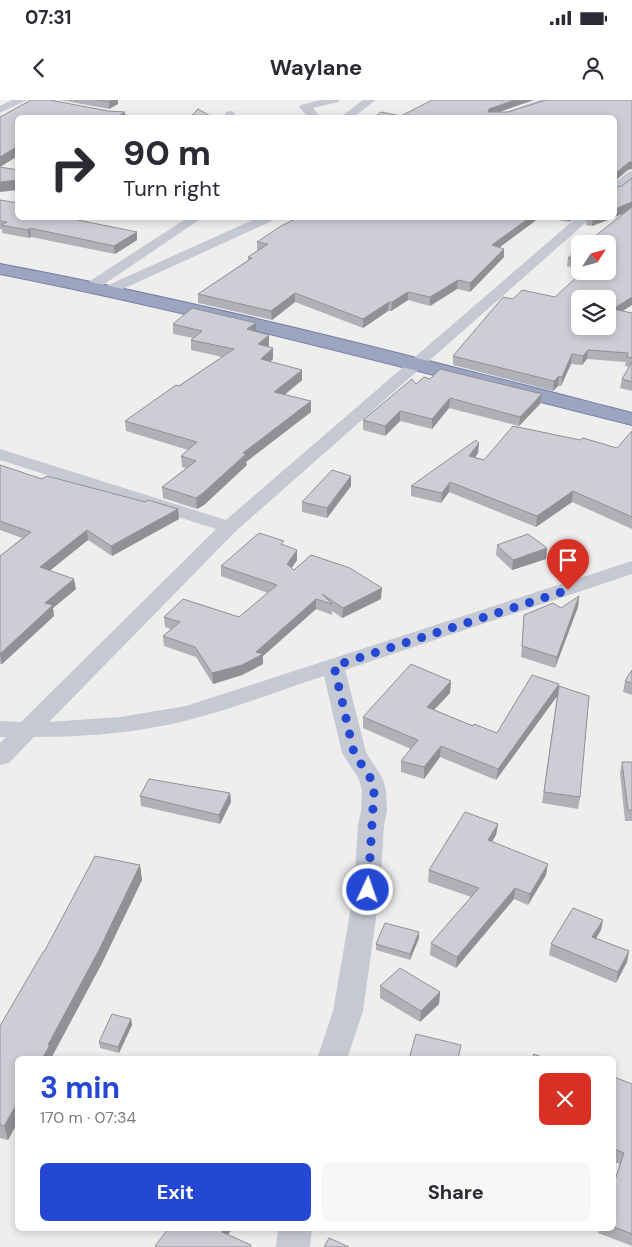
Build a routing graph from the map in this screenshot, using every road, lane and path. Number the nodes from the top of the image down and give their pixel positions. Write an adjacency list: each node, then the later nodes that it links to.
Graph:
1 (21, 100): 6 (street)
2 (334, 100): 8 (street)
3 (370, 100): 9 (street)
4 (551, 100): 10 (street)
5 (81, 109): 7 (street)
6 (0, 110)
7 (114, 115)
8 (313, 115)
9 (348, 115)
10 (504, 115)
11 (632, 175): 12 (street)
12 (617, 188)
13 (192, 220): 17 (street)
14 (262, 220): 17 (street)
15 (582, 220): 18 (street)
16 (0, 269): 17 (highway)
17 (100, 288): 18 (highway)
18 (418, 364): 19 (highway); 21 (street)
19 (632, 419)
20 (0, 454): 21 (street)
21 (229, 527): 25 (street)
22 (632, 567): 23 (street)
23 (334, 666): 25 (street); 27 (street)
24 (0, 729): 25 (street)
25 (28, 730): 26 (street)
26 (0, 757)
27 (333, 1056)
28 (295, 1231): 29 (street)
29 (293, 1247)

